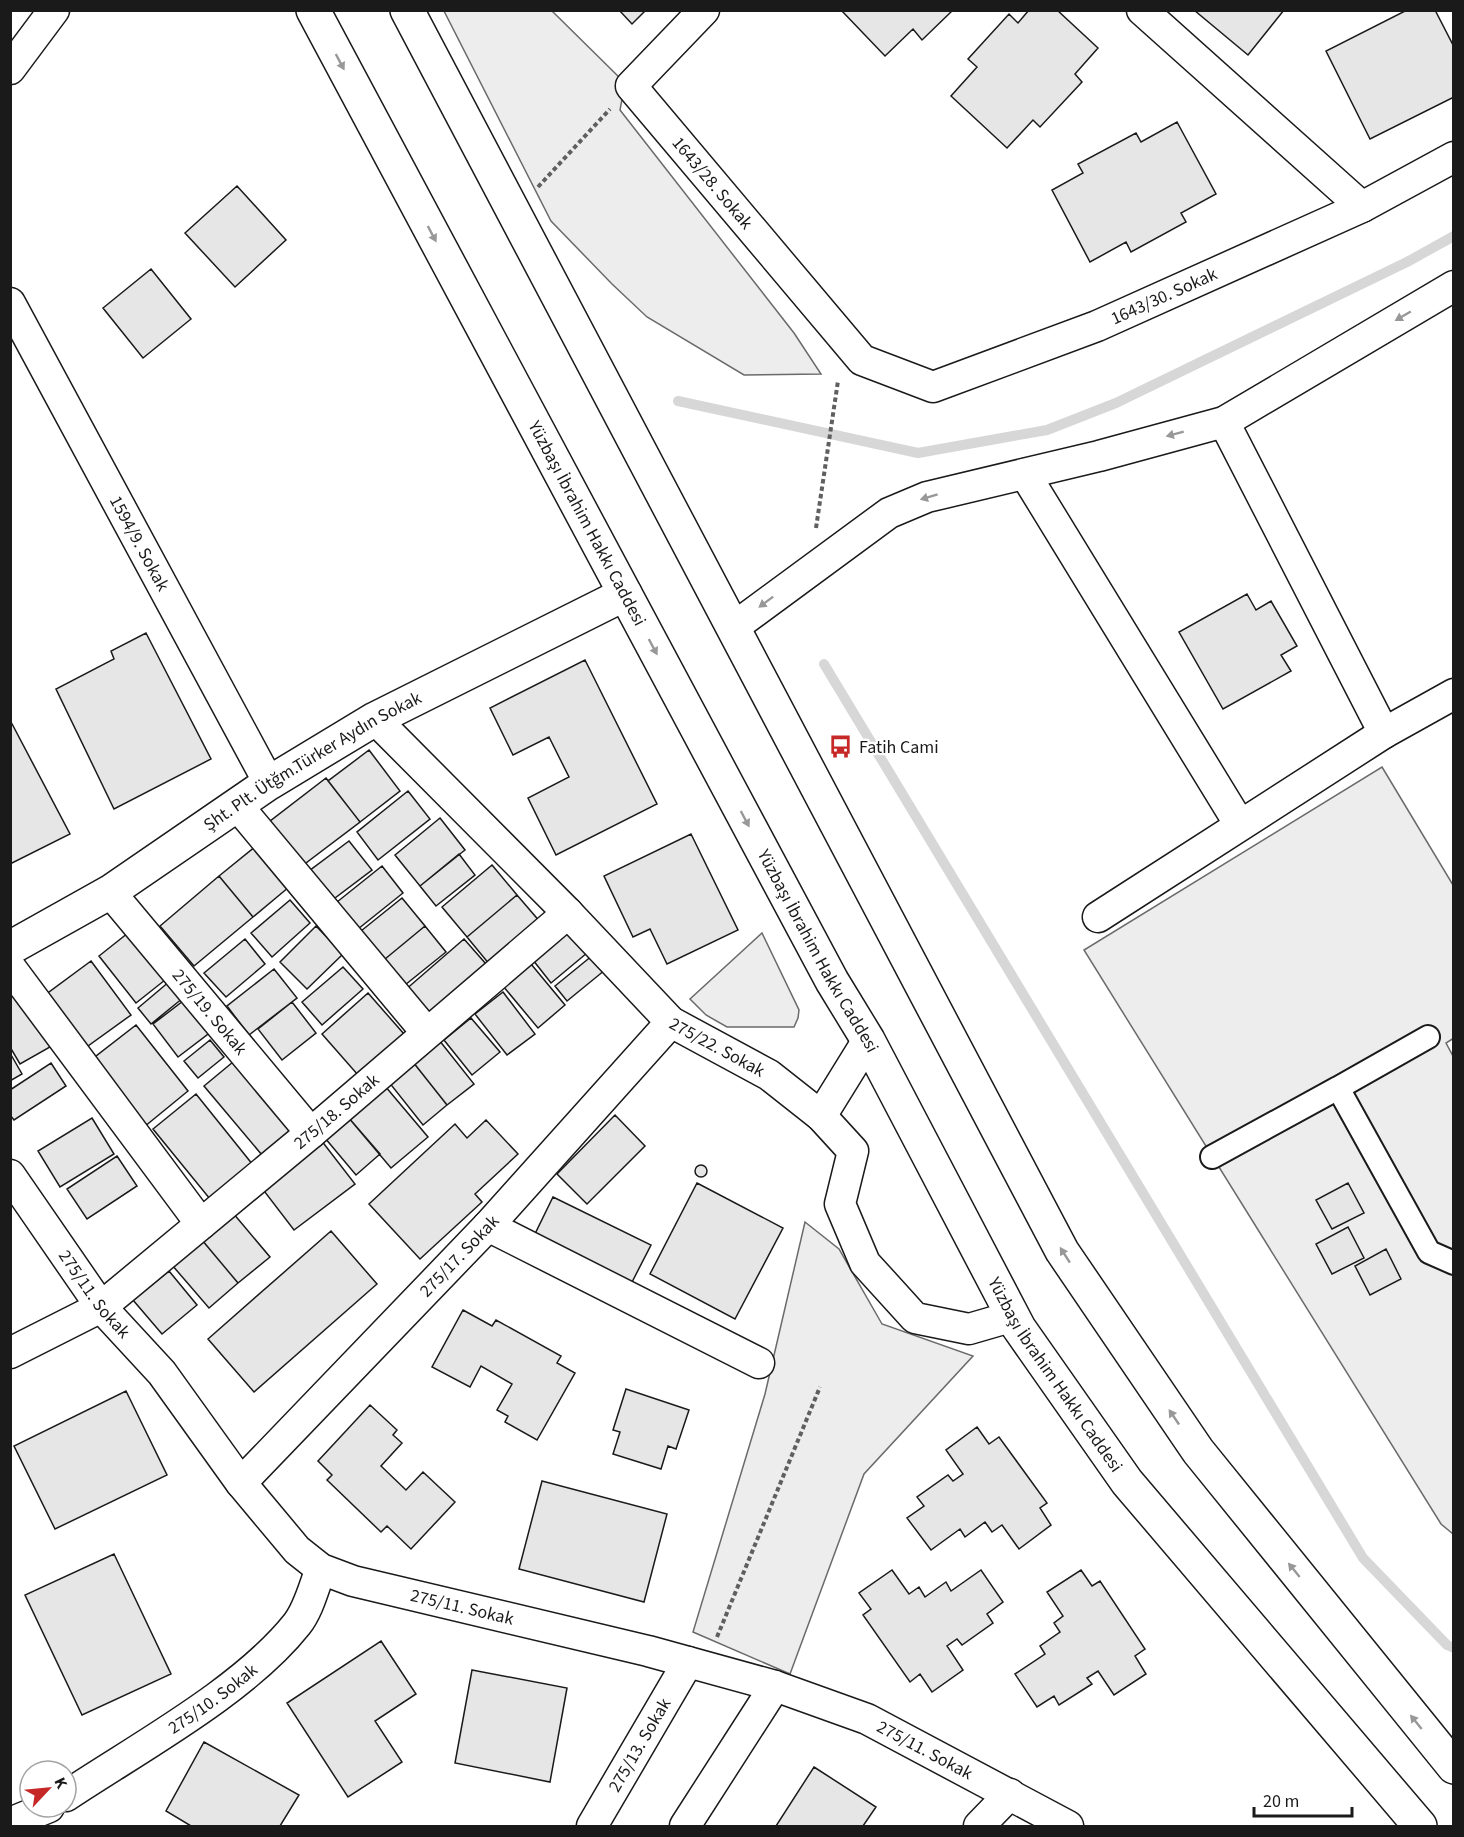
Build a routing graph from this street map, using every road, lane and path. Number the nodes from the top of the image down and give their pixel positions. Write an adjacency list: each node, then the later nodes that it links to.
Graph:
1 (54, 10): 6 (street)
2 (312, 10): 18 (main road, Yüzbaşı İbrahim Hakkı Caddesi, one-way to 18)
3 (407, 10): 10 (main road)
4 (704, 10): 7 (street)
5 (1143, 10): 9 (street)
6 (10, 69)
7 (631, 86): 10 (path); 13 (street, 1643/28. Sokak)
8 (1454, 157): 9 (street, 1643/30. Sokak)
9 (1362, 207): 13 (street, 1643/30. Sokak)
10 (513, 213): 19 (main road)
11 (1454, 286): 15 (street, one-way to 15)
12 (10, 303): 23 (street, 1594/9. Sokak)
13 (862, 360)
14 (837, 387): 17 (path)
15 (1224, 422): 16 (street, one-way to 16); 22 (street)
16 (1025, 474): 19 (street, one-way to 19); 25 (street)
17 (818, 498)
18 (625, 594): 21 (main road, Şht. Plt. Ütğm.Türker Aydın Sokak); 34 (main road, Yüzbaşı İbrahim Hakkı Caddesi, one-way to 34)
19 (734, 627): 52 (main road, one-way to 19)
20 (1454, 694): 22 (street)
21 (375, 719): 23 (main road, Şht. Plt. Ütğm.Türker Aydın Sokak); 27 (street, 275/22. Sokak)
22 (1384, 733): 25 (street)
23 (269, 783): 24 (main road, Şht. Plt. Ütğm.Türker Aydın Sokak)
24 (237, 805): 26 (main road, Şht. Plt. Ütğm.Türker Aydın Sokak); 32 (street)
25 (1240, 825): 28 (street)
26 (110, 892): 29 (main road, Şht. Plt. Ütğm.Türker Aydın Sokak); 37 (street, 275/19. Sokak)
27 (568, 913): 31 (street, 275/22. Sokak); 32 (street, 275/18. Sokak)
28 (1098, 917)
29 (10, 948)
30 (10, 967): 40 (street)
31 (670, 1022): 36 (street, 275/22. Sokak); 41 (street, 275/17. Sokak)
32 (427, 1033): 37 (street, 275/18. Sokak)
33 (1428, 1037): 35 (street)
34 (868, 1040): 36 (street); 44 (main road, Yüzbaşı İbrahim Hakkı Caddesi)
35 (1338, 1088): 38 (street); 42 (street)
36 (821, 1116): 44 (street, 275/22. Sokak)
37 (311, 1133): 40 (street, 275/18. Sokak)
38 (1212, 1157)
39 (10, 1174): 43 (street, 275/11. Sokak)
40 (201, 1224): 43 (street, 275/18. Sokak)
41 (488, 1226): 46 (street); 48 (street, 275/17. Sokak)
42 (1454, 1263)
43 (101, 1307): 45 (street, 275/18. Sokak); 48 (street, 275/11. Sokak)
44 (1019, 1328): 59 (main road, Yüzbaşı İbrahim Hakkı Caddesi)
45 (10, 1353)
46 (759, 1364)
47 (820, 1387): 50 (path)
48 (241, 1484): 49 (street, 275/11. Sokak)
49 (321, 1569): 50 (street, 275/11. Sokak); 53 (street, 275/10. Sokak)
50 (688, 1662): 51 (street, 275/11. Sokak); 55 (street, 275/13. Sokak)
51 (775, 1686): 54 (street, 275/11. Sokak); 56 (street)
52 (1454, 1767)
53 (78, 1793)
54 (1010, 1794): 57 (street); 58 (street, 275/11. Sokak)
55 (592, 1827)
56 (685, 1827)
57 (979, 1827)
58 (1068, 1827)
59 (1420, 1827)

